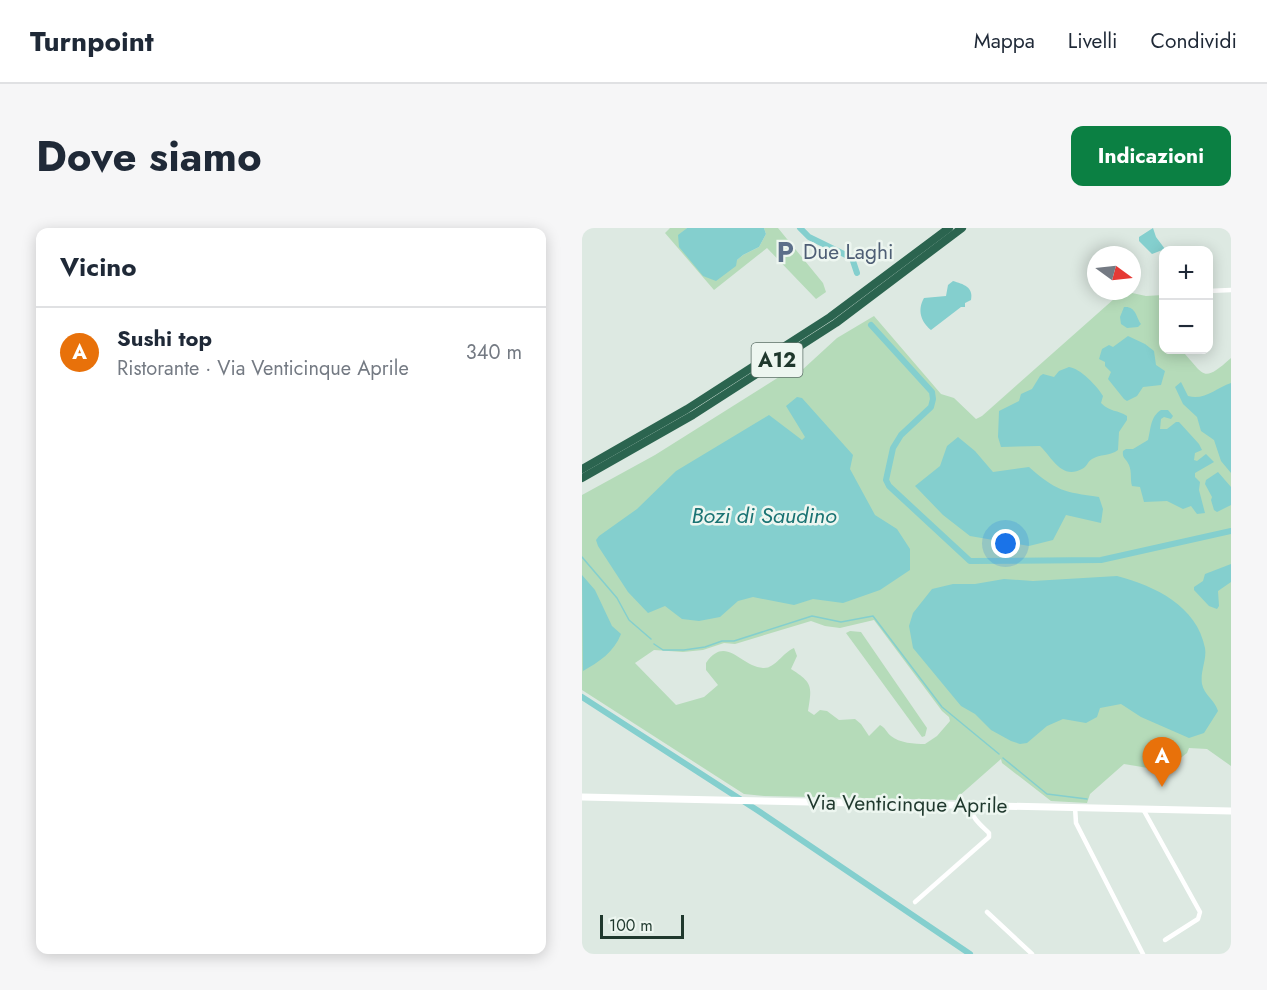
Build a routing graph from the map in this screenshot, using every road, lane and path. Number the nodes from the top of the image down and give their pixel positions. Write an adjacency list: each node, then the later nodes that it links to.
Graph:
1 (949, 228): 5 (highway, A12 / A12)
2 (962, 228): 6 (highway, A12 / A12)
3 (1231, 290): 4 (street)
4 (1213, 291)
5 (582, 469)
6 (582, 478)
7 (582, 797): 8 (main road, Via Venticinque Aprile)
8 (971, 806): 9 (main road, Via Venticinque Aprile); 12 (street)
9 (1075, 807): 10 (main road, Via Venticinque Aprile); 16 (street)
10 (1143, 809): 11 (main road, Via Venticinque Aprile); 14 (street)
11 (1231, 811)
12 (915, 902)
13 (987, 912): 15 (street)
14 (1165, 940)
15 (1032, 954)
16 (1143, 954)

